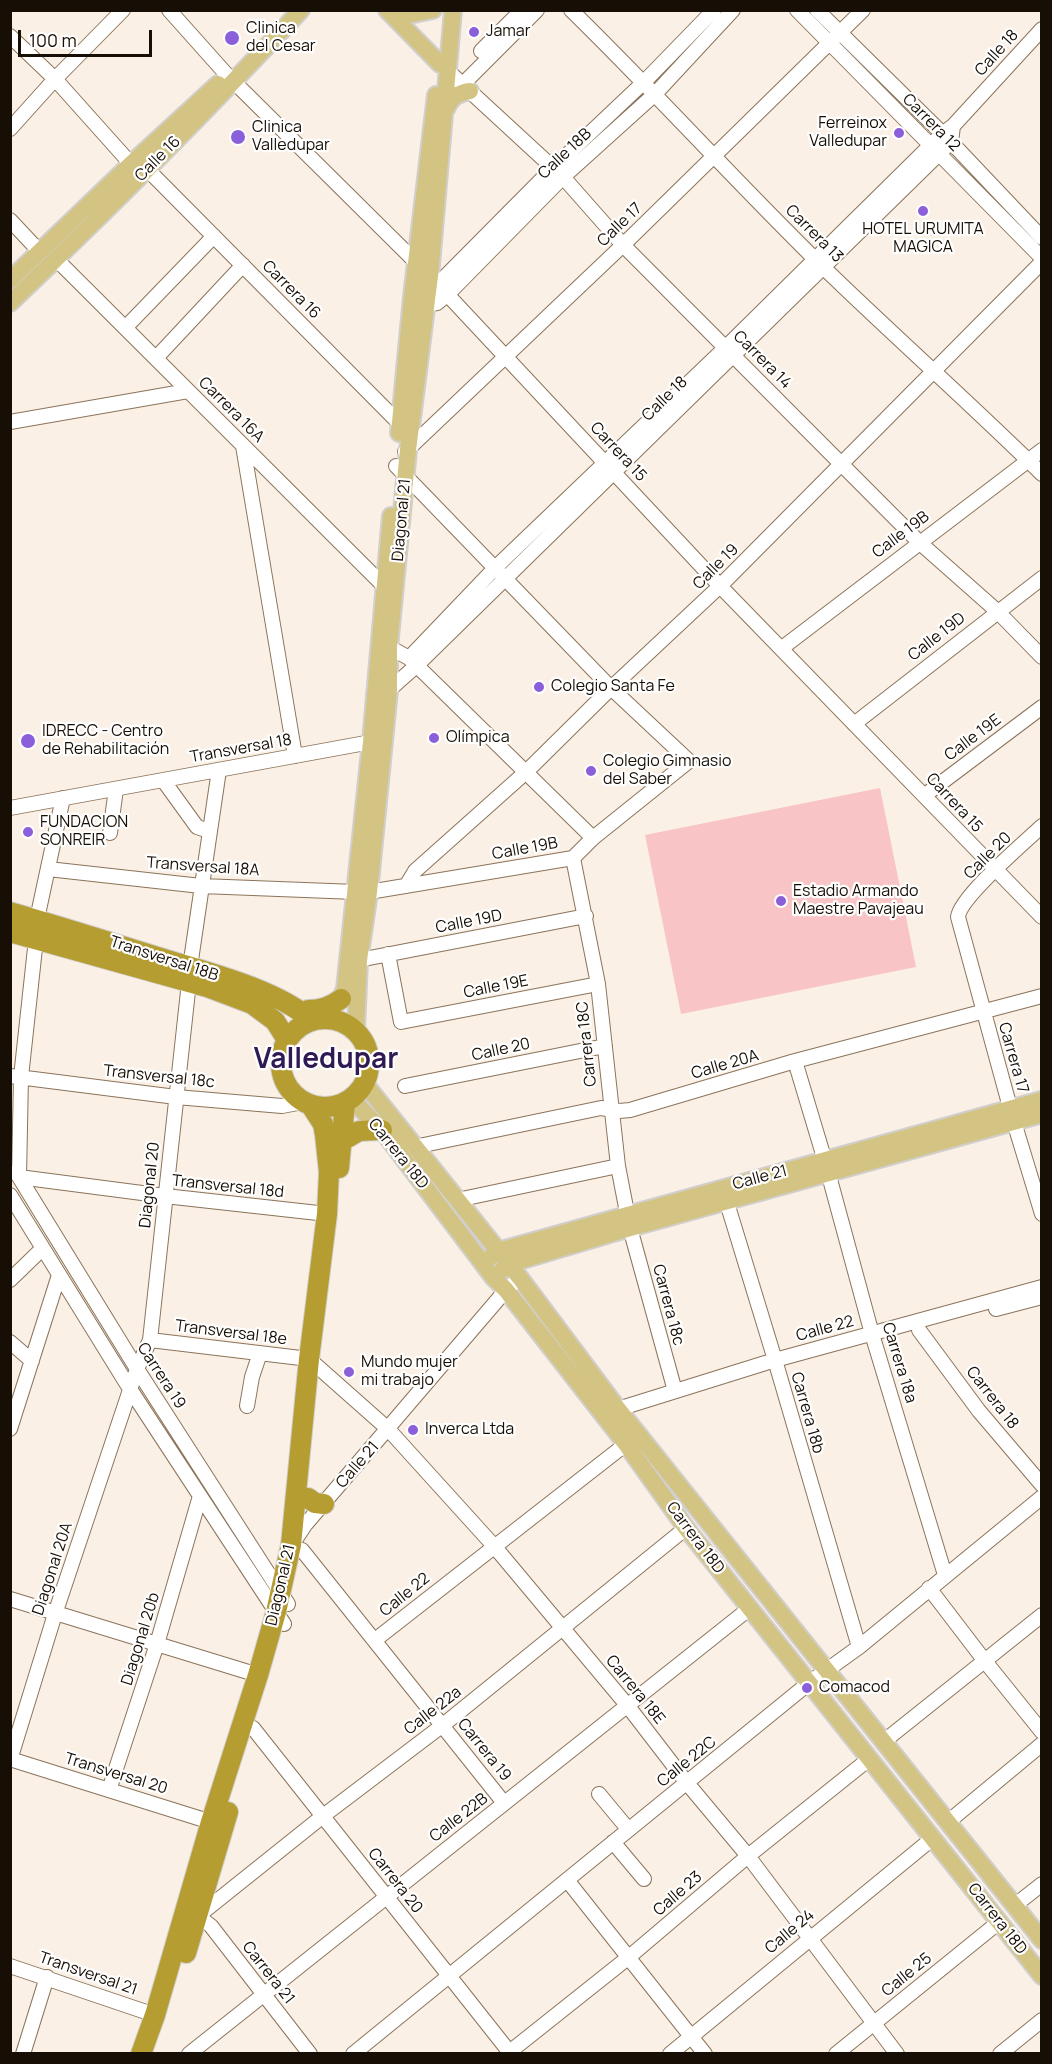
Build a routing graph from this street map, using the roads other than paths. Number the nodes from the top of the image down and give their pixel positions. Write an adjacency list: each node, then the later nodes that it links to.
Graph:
1 (123, 10): 21 (street)
2 (169, 10): 22 (street, Carrera 15)
3 (290, 10): 22 (main road, Calle 16)
4 (301, 10): 22 (main road, Calle 16)
5 (389, 10): 6 (main road); 20 (main road)
6 (433, 10)
7 (442, 10): 20 (main road, Diagonal 21)
8 (453, 10): 20 (main road, Diagonal 21)
9 (522, 10): 20 (street)
10 (537, 10): 20 (street)
11 (571, 10): 23 (street, Carrera 13)
12 (714, 10): 23 (street, Calle 18B)
13 (734, 10): 24 (street, Calle 18B)
14 (797, 10): 19 (street, Carrera 12)
15 (817, 10): 19 (street, Carrera 12)
16 (863, 10): 19 (street, Calle 17)
17 (1041, 29): 27 (street, Calle 18)
18 (10, 36): 21 (street)
19 (834, 38): 27 (street, Carrera 12); 28 (street, Carrera 12); 29 (street, Calle 17)
20 (455, 78): 25 (main road, Diagonal 21); 25 (main road); 32 (street, Carrera 14); 40 (main road, Diagonal 21)
21 (55, 79): 26 (street); 30 (street)
22 (231, 79): 30 (main road, Calle 16); 31 (main road, Calle 16); 40 (street, Carrera 15)
23 (644, 82): 24 (street, Carrera 13); 32 (street, Calle 18B)
24 (655, 94): 29 (street, Carrera 13); 32 (street, Calle 18B)
25 (446, 109): 44 (main road, Diagonal 21)
26 (10, 129)
27 (949, 134): 28 (street, Calle 18); 35 (street, Carrera 12)
28 (934, 150): 39 (street, Carrera 12); 41 (street, Calle 18)
29 (714, 156): 36 (street, Calle 17); 41 (street, Carrera 13)
30 (131, 164): 37 (main road, Calle 16)
31 (148, 170): 34 (street, Carrera 16); 38 (main road, Calle 16)
32 (558, 173): 36 (street, Carrera 14); 44 (street, Calle 18B); 45 (street, Calle 18B)
33 (10, 220): 37 (street)
34 (214, 236): 42 (street, Carrera 16); 47 (street)
35 (1041, 238)
36 (623, 245): 48 (street, Carrera 14); 49 (street, Calle 17)
37 (40, 252): 43 (main road, Calle 16)
38 (56, 259): 46 (main road, Calle 16); 47 (street, Carrera 16A)
39 (1041, 260): 51 (street, Calle 19)
40 (416, 263): 44 (main road, Diagonal 21); 44 (street, Carrera 15)
41 (819, 263): 48 (street, Calle 18); 51 (street, Carrera 13)
42 (243, 266): 50 (street); 56 (street, Carrera 16)
43 (10, 280)
44 (424, 294): 45 (street, Carrera 15); 45 (street, Calle 18B); 56 (main road, Diagonal 21)
45 (448, 294): 49 (street, Carrera 15)
46 (10, 303)
47 (125, 327): 50 (street, Carrera 16A)
48 (730, 351): 58 (street, Carrera 14); 59 (street, Calle 18)
49 (506, 357): 56 (street, Calle 17); 59 (street, Carrera 15)
50 (156, 358): 52 (street, Carrera 16A)
51 (934, 370): 57 (street, Carrera 13); 58 (street, Calle 19)
52 (188, 390): 53 (street); 54 (street, Carrera 16A)
53 (10, 422)
54 (243, 446): 64 (street, Carrera 16A); 76 (street)
55 (1041, 450): 57 (street, Calle 19B)
56 (403, 452): 62 (street, Carrera 16); 64 (main road, Diagonal 21); 67 (main road, Diagonal 21)
57 (1028, 460): 60 (street, Carrera 13); 61 (street, Calle 19B)
58 (841, 463): 61 (street, Carrera 14); 65 (street, Calle 19)
59 (609, 467): 62 (street, Calle 18); 65 (street, Carrera 15)
60 (1041, 474)
61 (919, 542): 66 (street, Carrera 14); 68 (street, Calle 19B)
62 (500, 573): 70 (street, Calle 18); 71 (street, Carrera 16)
63 (1041, 578): 66 (street, Calle 19D)
64 (383, 585): 75 (main road, Diagonal 21)
65 (720, 586): 68 (street, Carrera 15); 71 (street, Calle 19)
66 (997, 611): 69 (street, Carrera 14); 74 (street, Calle 19D)
67 (390, 647): 70 (street); 72 (main road, Diagonal 21)
68 (782, 648): 74 (street, Carrera 15)
69 (1041, 657)
70 (413, 662): 72 (street, Calle 18); 79 (street)
71 (611, 688): 77 (street, Carrera 16); 79 (street, Calle 19)
72 (389, 690): 94 (main road, Diagonal 21)
73 (1041, 707): 82 (street, Calle 19E)
74 (854, 723): 82 (street, Carrera 15)
75 (371, 742): 76 (street, Transversal 18); 94 (main road, Diagonal 21)
76 (294, 756): 78 (street, Transversal 18)
77 (689, 761): 88 (street, Calle 19B)
78 (219, 770): 80 (street, Transversal 18); 86 (street, Diagonal 20)
79 (526, 772): 88 (street); 93 (street, Calle 19)
80 (163, 780): 81 (street, Transversal 18); 86 (street)
81 (116, 789): 83 (street, Transversal 18); 87 (street)
82 (925, 795): 91 (street, Carrera 15)
83 (63, 798): 84 (street, Transversal 18); 90 (street)
84 (10, 808)
85 (1041, 826): 91 (street, Calle 20)
86 (209, 831): 92 (street, Diagonal 20)
87 (110, 833)
88 (593, 838): 89 (street, Calle 19B)
89 (573, 858): 93 (street, Calle 19B); 97 (street, Carrera 18C)
90 (48, 869): 92 (street, Transversal 18A); 99 (street)
91 (995, 870): 95 (street, Calle 20); 98 (street, Carrera 15)
92 (201, 886): 94 (street, Transversal 18A); 103 (street, Diagonal 20)
93 (406, 886): 94 (street, Calle 19B)
94 (363, 892): 102 (main road, Diagonal 21); 106 (main road, Diagonal 21)
95 (959, 910): 108 (street, Carrera 17)
96 (10, 912): 99 (highway, Transversal 18B)
97 (586, 916): 101 (street, Calle 19D); 104 (street, Carrera 18C)
98 (1041, 917)
99 (37, 929): 100 (highway, Transversal 18B); 103 (highway, Transversal 18B); 114 (street)
100 (10, 932)
101 (388, 954): 102 (street, Calle 19D); 104 (street, Calle 19E)
102 (359, 960): 110 (main road, Diagonal 21)
103 (189, 974): 107 (highway, Transversal 18B); 111 (highway, Transversal 18B); 117 (street, Diagonal 20)
104 (598, 984): 112 (street, Carrera 18C)
105 (1041, 996): 108 (street, Calle 20A)
106 (341, 999): 107 (highway); 109 (main road)
107 (292, 1007): 109 (highway, Transversal 18B)
108 (983, 1011): 113 (street, Calle 20A); 123 (street, Carrera 17)
109 (317, 1020): 110 (highway); 111 (highway)
110 (356, 1030): 115 (highway)
111 (287, 1040): 120 (highway)
112 (605, 1046): 116 (street, Calle 20); 121 (street, Carrera 18C)
113 (795, 1061): 121 (street, Calle 20A); 129 (street)
114 (16, 1076): 117 (street, Transversal 18c); 130 (street)
115 (365, 1084): 119 (highway); 126 (main road, Carrera 18D)
116 (405, 1086)
117 (176, 1097): 120 (street, Transversal 18c); 133 (street, Diagonal 20)
118 (1041, 1100): 123 (main road, Calle 21)
119 (348, 1101): 120 (highway); 124 (main road, Carrera 18D); 125 (highway, Diagonal 21)
120 (307, 1103): 135 (highway, Diagonal 21)
121 (610, 1110): 126 (street, Calle 20A); 128 (street, Carrera 18C)
122 (1041, 1114): 123 (main road, Calle 21)
123 (1012, 1115): 129 (main road, Calle 21); 136 (street, Carrera 17)
124 (382, 1130): 125 (highway); 140 (main road, Carrera 18D)
125 (340, 1142): 154 (highway, Diagonal 21)
126 (414, 1147): 134 (main road, Carrera 18D)
127 (10, 1163): 130 (street, Carrera 19)
128 (618, 1166): 134 (street); 137 (street, Carrera 18C)
129 (827, 1167): 132 (main road, Calle 21); 148 (street, Carrera 18a)
130 (19, 1177): 133 (street, Transversal 18d); 155 (street, Carrera 19)
131 (10, 1195): 138 (street, Carrera 19)
132 (724, 1195): 137 (main road, Calle 21); 153 (street, Carrera 18b)
133 (165, 1196): 135 (street, Transversal 18d); 149 (street, Diagonal 20)
134 (457, 1200): 139 (main road, Carrera 18D)
135 (327, 1214): 154 (highway, Diagonal 21)
136 (1041, 1214)
137 (628, 1221): 139 (main road, Calle 21); 157 (street, Carrera 18c)
138 (42, 1249): 141 (street, Carrera 19); 143 (street)
139 (504, 1257): 140 (main road, Calle 21); 142 (main road, Carrera 18D)
140 (488, 1270): 145 (main road, Carrera 18D)
141 (59, 1275): 152 (street); 156 (street, Carrera 19)
142 (520, 1278): 145 (street, Calle 21); 159 (main road, Carrera 18D)
143 (10, 1280)
144 (1041, 1287): 148 (street, Calle 22)
145 (506, 1290): 161 (street, Calle 21); 162 (main road, Carrera 18D)
146 (1041, 1297): 147 (street, Calle 22)
147 (919, 1330): 148 (street, Calle 22); 163 (street, Carrera 18)
148 (873, 1337): 153 (street, Calle 22); 170 (street, Carrera 18a)
149 (150, 1340): 151 (street, Transversal 18e); 155 (street, Diagonal 20)
150 (10, 1342): 152 (street)
151 (260, 1353): 154 (street, Transversal 18e); 158 (street)
152 (32, 1361): 160 (street)
153 (776, 1364): 157 (street, Calle 22); 159 (street, Calle 22); 180 (street, Carrera 18b)
154 (314, 1365): 161 (street, Carrera 18E); 166 (highway, Diagonal 21); 169 (highway, Diagonal 21)
155 (137, 1369): 156 (street, Diagonal 20); 173 (street, Carrera 19)
156 (130, 1389): 164 (street, Carrera 19); 175 (street, Diagonal 20A)
157 (675, 1391): 159 (street, Calle 22)
158 (247, 1406)
159 (622, 1412): 182 (main road, Carrera 18D)
160 (10, 1429)
161 (388, 1429): 166 (street, Calle 21); 168 (street, Carrera 18E)
162 (626, 1443): 167 (main road, Carrera 18D); 168 (street, Calle 22)
163 (1041, 1485)
164 (200, 1497): 173 (street, Carrera 19); 179 (street, Diagonal 20b)
165 (1041, 1497): 170 (street, Calle 22C)
166 (316, 1501): 169 (highway, Diagonal 21)
167 (686, 1528): 174 (main road, Carrera 18D); 177 (street, Calle 22a)
168 (494, 1546): 177 (street, Carrera 18E); 178 (street, Calle 22)
169 (297, 1547): 173 (highway, Diagonal 21); 178 (street, Carrera 19)
170 (945, 1575): 171 (street, Calle 22C)
171 (929, 1588): 180 (street, Calle 22C); 181 (street)
172 (10, 1599): 175 (street)
173 (282, 1608): 183 (highway, Diagonal 21); 187 (highway, Diagonal 21)
174 (750, 1608): 184 (main road, Carrera 18D); 185 (street, Calle 22B)
175 (55, 1614): 179 (street); 191 (street, Diagonal 20A)
176 (1041, 1615): 181 (street)
177 (564, 1628): 185 (street, Carrera 18E); 186 (street, Calle 22a)
178 (375, 1640): 186 (street, Carrera 19)
179 (157, 1644): 183 (street); 194 (street, Diagonal 20b)
180 (859, 1647): 182 (street, Calle 22C)
181 (984, 1660): 188 (street); 189 (street)
182 (828, 1670): 184 (street, Calle 22C); 189 (main road, Carrera 18D)
183 (258, 1675): 198 (highway, Diagonal 21)
184 (809, 1683): 192 (main road, Carrera 18D); 193 (street, Calle 22C)
185 (627, 1705): 193 (street, Carrera 18E); 196 (street, Calle 22B)
186 (443, 1725): 196 (street, Carrera 19); 197 (street, Calle 22a)
187 (253, 1728): 197 (street, Carrera 20); 209 (highway, Diagonal 21)
188 (1041, 1732)
189 (883, 1742): 199 (main road, Carrera 18D)
190 (1041, 1744): 199 (street)
191 (11, 1759): 194 (street, Transversal 20)
192 (869, 1759): 201 (main road, Carrera 18D); 203 (street, Calle 23)
193 (687, 1783): 200 (street, Calle 22C); 203 (street, Carrera 18E)
194 (109, 1790): 198 (street, Transversal 20)
195 (599, 1794): 200 (street)
196 (504, 1803): 207 (street, Calle 22B)
197 (322, 1816): 207 (street, Carrera 20); 209 (street, Calle 22a)
198 (211, 1822): 219 (highway, Diagonal 21)
199 (948, 1822): 208 (main road, Carrera 18D)
200 (628, 1829): 202 (street, Calle 22C)
201 (933, 1838): 210 (main road, Carrera 18D); 211 (street, Calle 24)
202 (613, 1842): 204 (street); 205 (street, Calle 22C)
203 (748, 1856): 211 (street, Carrera 18E); 213 (street, Calle 23)
204 (644, 1879)
205 (567, 1880): 213 (street); 215 (street, Calle 22C)
206 (1041, 1884): 208 (street)
207 (387, 1897): 215 (street, Carrera 20); 218 (street, Calle 22B)
208 (1014, 1906): 212 (main road, Carrera 18D)
209 (198, 1916): 218 (street, Carrera 21); 226 (highway, Diagonal 21)
210 (999, 1922): 216 (main road, Carrera 18D); 221 (street, Calle 25)
211 (810, 1937): 221 (street, Carrera 18E); 222 (street, Calle 24)
212 (1041, 1940)
213 (629, 1957): 222 (street); 223 (street, Calle 23)
214 (10, 1966): 217 (street, Transversal 21)
215 (449, 1976): 223 (street, Carrera 20); 229 (street, Calle 22C)
216 (1041, 1976)
217 (47, 1977): 219 (street, Transversal 21); 224 (street)
218 (263, 1995): 227 (street, Calle 22B); 228 (street, Carrera 21)
219 (155, 2015): 225 (highway, Diagonal 21)
220 (1041, 2020): 234 (street)
221 (874, 2022): 232 (street, Calle 25); 233 (street, Carrera 18E)
222 (691, 2037): 230 (street, Calle 24); 231 (street)
223 (509, 2053)
224 (23, 2054)
225 (141, 2054)
226 (156, 2054)
227 (189, 2054)
228 (310, 2054)
229 (353, 2054)
230 (670, 2054)
231 (705, 2054)
232 (836, 2054)
233 (897, 2054)
234 (1000, 2054)

